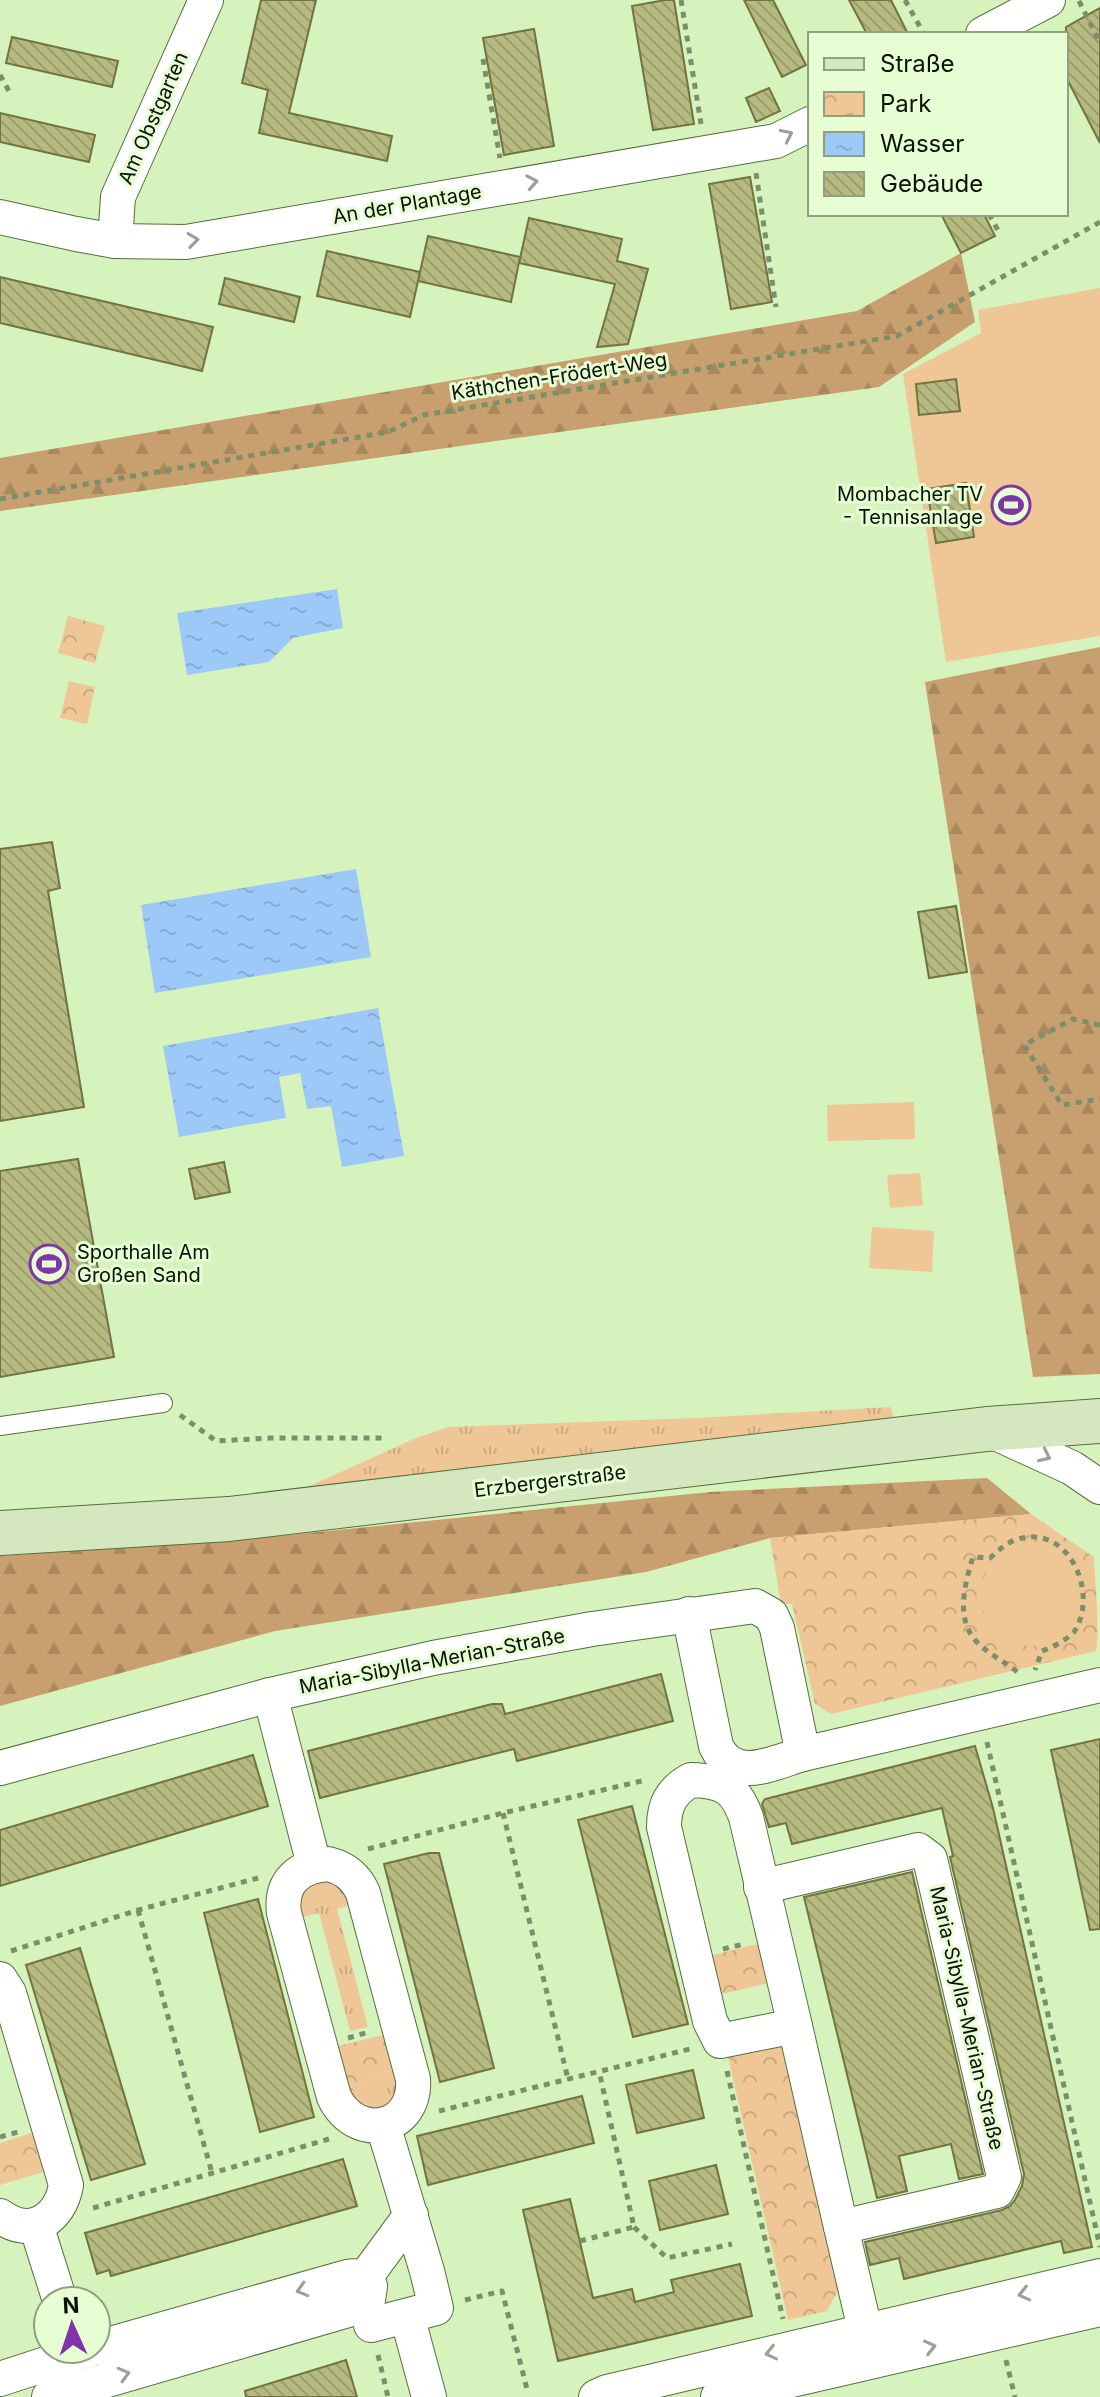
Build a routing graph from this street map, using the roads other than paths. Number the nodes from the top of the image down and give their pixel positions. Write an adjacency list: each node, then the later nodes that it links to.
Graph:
1 (206, 0): 6 (street, Am Obstgarten)
2 (1048, 0): 3 (street)
3 (987, 32)
4 (808, 125): 6 (street, An der Plantage, one-way to 4)
5 (0, 217): 6 (street, An der Plantage)
6 (115, 241)
7 (163, 1403): 9 (lane)
8 (1100, 1421): 10 (main road, Erzbergerstraße)
9 (0, 1426)
10 (987, 1429): 11 (street, one-way to 11); 12 (main road, Erzbergerstraße)
11 (1100, 1487)
12 (0, 1533)
13 (689, 1614): 15 (street, Maria-Sibylla-Merian-Straße); 16 (street, Maria-Sibylla-Merian-Straße); 18 (street)
14 (1100, 1685): 16 (street)
15 (270, 1695): 17 (street, Maria-Sibylla-Merian-Straße); 19 (street, Maria-Sibylla-Merian-Straße)
16 (803, 1754): 18 (street)
17 (0, 1768)
18 (724, 1774): 20 (street); 22 (street)
19 (316, 1871): 23 (street, Maria-Sibylla-Merian-Straße); 23 (street, Maria-Sibylla-Merian-Straße)
20 (761, 1887): 22 (street); 27 (street, Maria-Sibylla-Merian-Straße)
21 (3, 1965): 26 (street)
22 (795, 2026): 27 (street)
23 (383, 2125): 24 (street)
24 (411, 2215): 31 (street); 34 (street)
25 (0, 2216): 26 (street)
26 (36, 2225): 29 (street)
27 (841, 2227): 33 (street)
28 (1100, 2276): 33 (street, one-way to 33)
29 (55, 2285)
30 (1100, 2309): 33 (street, one-way to 30)
31 (421, 2312): 32 (street); 39 (street)
32 (371, 2325)
33 (869, 2346): 40 (street, one-way to 40); 41 (street)
34 (112, 2352)
35 (54, 2365): 37 (street)
36 (78, 2365): 38 (street)
37 (0, 2379)
38 (49, 2397)
39 (429, 2397)
40 (596, 2397)
41 (718, 2397)

